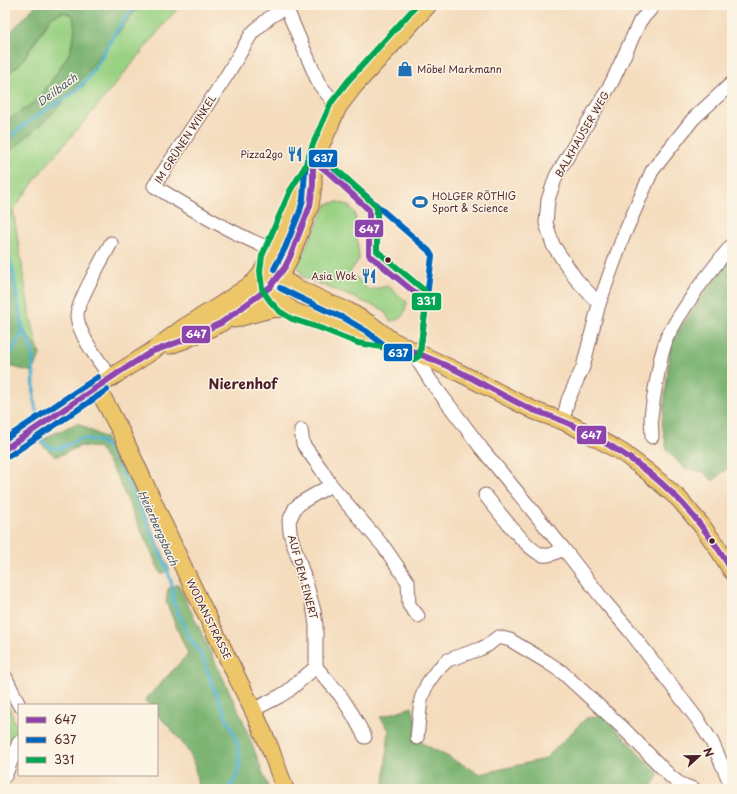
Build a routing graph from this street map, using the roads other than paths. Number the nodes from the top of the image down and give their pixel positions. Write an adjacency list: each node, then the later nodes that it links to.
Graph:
1 (428, 5): 5 (main road)
2 (652, 5): 12 (street, BALKHAUSER WEG)
3 (286, 6): 5 (street); 9 (street, IM GRÜNEN WINKEL)
4 (732, 83): 12 (street)
5 (338, 107): 6 (main road)
6 (313, 168): 9 (main road); 10 (main road)
7 (111, 243): 18 (street)
8 (732, 245): 21 (street)
9 (271, 254): 10 (main road); 11 (main road)
10 (273, 282): 11 (main road); 13 (main road); 14 (main road); 15 (main road)
11 (253, 283): 17 (main road)
12 (599, 304): 19 (street)
13 (289, 308): 14 (main road); 15 (main road)
14 (220, 323): 17 (main road)
15 (391, 340): 16 (main road)
16 (412, 351): 19 (main road); 25 (street)
17 (151, 352): 18 (main road)
18 (104, 382): 22 (main road); 31 (main road, WODANSTRASSE)
19 (562, 421): 26 (main road)
20 (301, 430): 23 (street)
21 (652, 437)
22 (5, 449)
23 (331, 485): 27 (street); 28 (street, AUF DEM EINERT)
24 (484, 495): 25 (street)
25 (563, 548): 36 (street)
26 (732, 571)
27 (418, 616)
28 (316, 667): 31 (street); 32 (street)
29 (5, 676): 30 (street)
30 (19, 704)
31 (253, 710): 37 (main road, WODANSTRASSE)
32 (364, 737)
33 (416, 738): 38 (street)
34 (18, 744): 35 (street)
35 (5, 776)
36 (732, 788)
37 (285, 789)
38 (694, 789)

